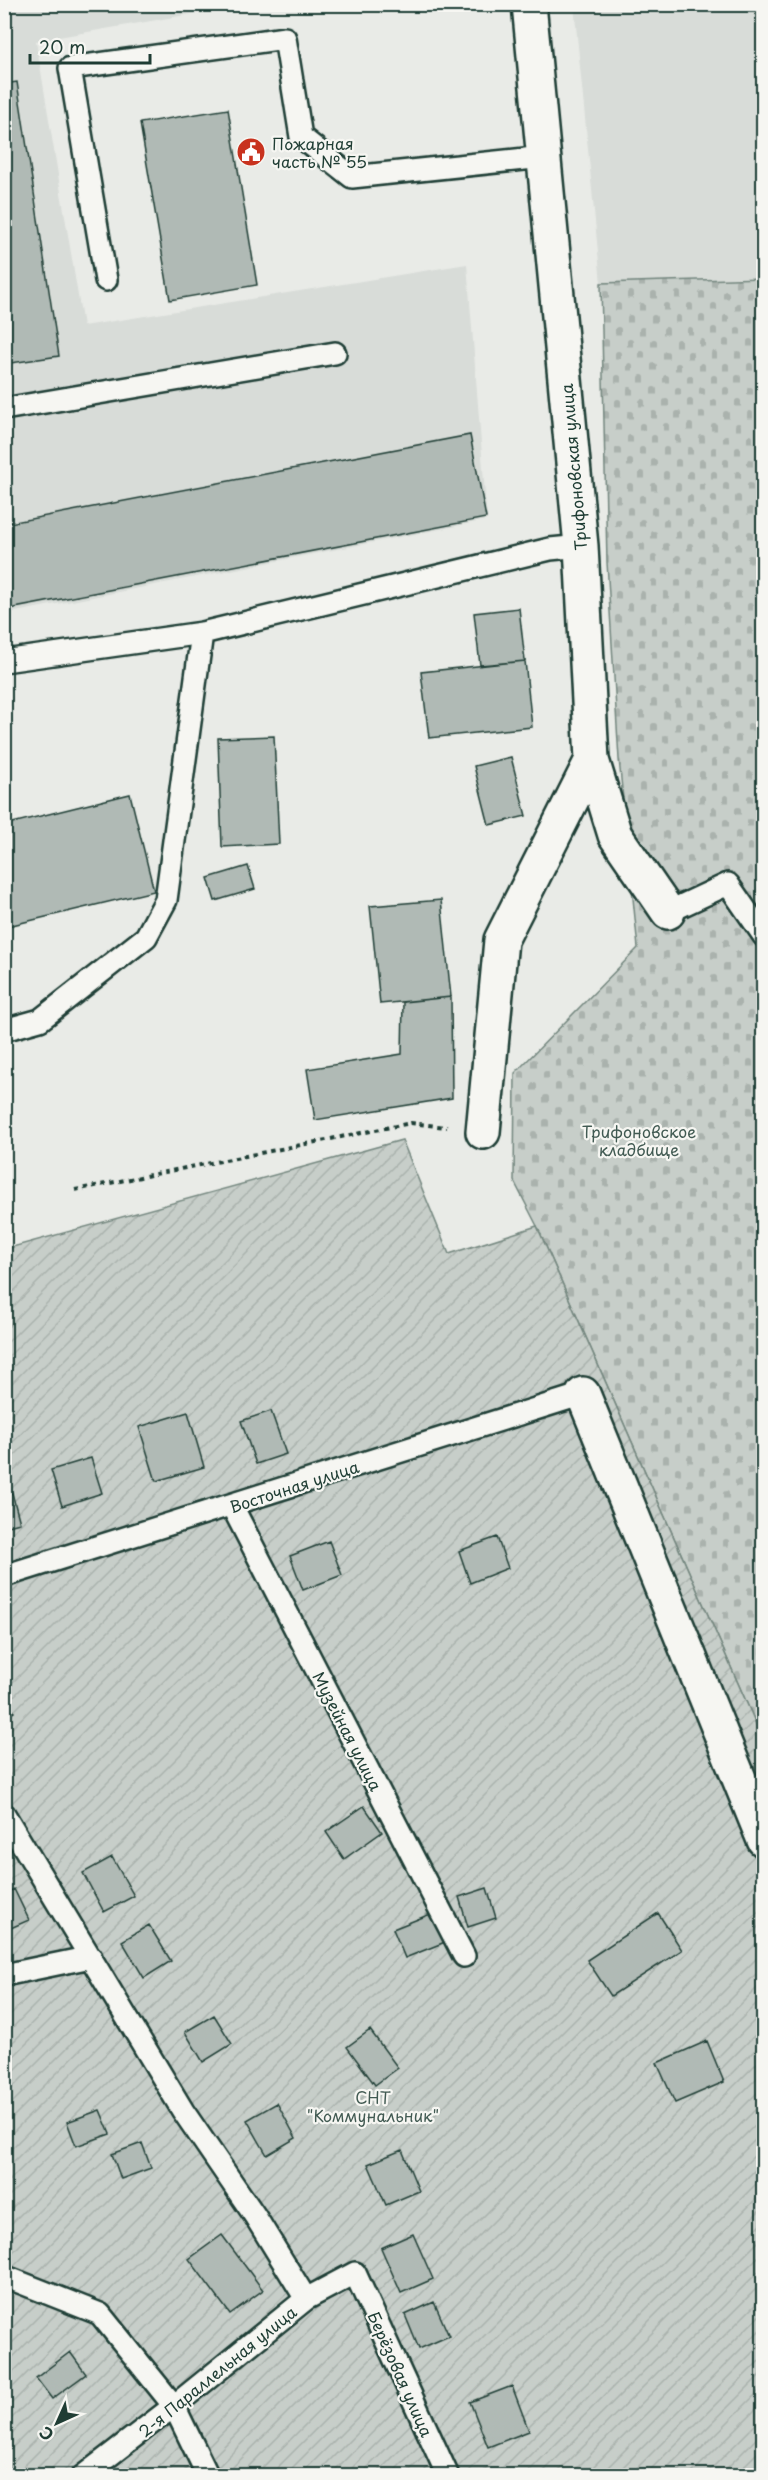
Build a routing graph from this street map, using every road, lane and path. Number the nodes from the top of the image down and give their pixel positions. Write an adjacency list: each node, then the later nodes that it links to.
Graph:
1 (529, 4): 2 (street, Трифоновская улица)
2 (544, 157): 3 (lane); 6 (street, Трифоновская улица)
3 (106, 280)
4 (335, 353): 5 (lane)
5 (4, 409)
6 (581, 546): 7 (lane); 9 (street, Трифоновская улица)
7 (202, 633): 8 (lane); 12 (lane)
8 (4, 661)
9 (592, 760): 10 (street, Трифоновская улица); 13 (street)
10 (668, 912): 11 (lane)
11 (764, 936)
12 (4, 1030)
13 (483, 1132): 14 (path)
14 (75, 1190)
15 (583, 1394): 16 (lane, Восточная улица); 19 (street)
16 (232, 1506): 17 (lane, Восточная улица); 20 (lane, Музейная улица)
17 (4, 1576)
18 (4, 1814): 21 (lane)
19 (764, 1840)
20 (464, 1956)
21 (92, 1957): 22 (lane); 25 (lane)
22 (4, 1975)
23 (355, 2273): 25 (lane, 2-я Параллельная улица); 29 (lane, Берёзовая улица)
24 (9, 2278): 26 (lane)
25 (306, 2299): 26 (lane, 2-я Параллельная улица)
26 (174, 2406): 27 (lane, 2-я Параллельная улица); 28 (lane)
27 (82, 2475)
28 (208, 2475)
29 (448, 2475)

